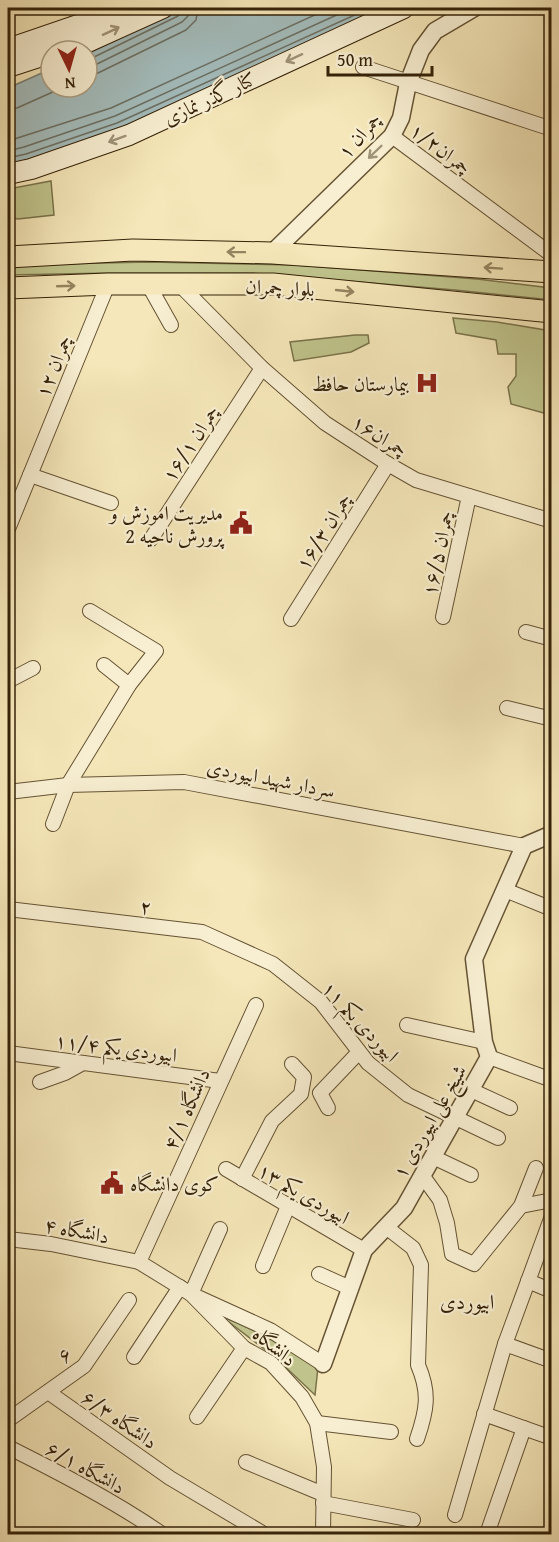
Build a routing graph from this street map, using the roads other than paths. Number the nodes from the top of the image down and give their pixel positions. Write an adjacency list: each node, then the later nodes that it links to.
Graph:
1 (120, 8): 6 (main road)
2 (163, 8): 5 (main road, one-way to 2)
3 (404, 8): 13 (main road, کنار گذر نمازی, one-way to 13)
4 (474, 8): 10 (street, چمران ۱)
5 (94, 39)
6 (8, 49)
7 (39, 57): 8 (main road)
8 (8, 67)
9 (363, 67): 10 (street)
10 (408, 82): 11 (street); 12 (street, چمران ۱)
11 (552, 129)
12 (392, 136): 15 (street, چمران ۱, one-way to 15); 16 (street, چمران۱/۲)
13 (8, 174)
14 (8, 248): 17 (main road)
15 (272, 253): 17 (main road, بلوار چمران, one-way to 17); 19 (main road, بلوار چمران, one-way to 15)
16 (552, 255)
17 (34, 256): 18 (main road, بلوار چمران)
18 (8, 257)
19 (552, 272)
20 (108, 284): 21 (main road, بلوار چمران); 23 (main road, بلوار چمران, one-way to 20); 28 (street, ۱۲ چمران)
21 (147, 284): 22 (main road, بلوار چمران); 25 (street)
22 (180, 284): 24 (main road, بلوار چمران, one-way to 24); 26 (street, چمران۱۶)
23 (8, 288)
24 (552, 312)
25 (171, 325)
26 (262, 368): 27 (street, چمران۱۶); 33 (street, ۱۶/۱ چمران)
27 (388, 464): 29 (street, چمران۱۶); 36 (street, ۱۶/۳ چمران)
28 (30, 475): 30 (street); 32 (street, ۱۲ چمران)
29 (469, 496): 31 (street, چمران۱۶); 35 (street, ۱۶/۵ چمران)
30 (111, 503)
31 (552, 520)
32 (8, 529)
33 (152, 538)
34 (90, 610): 42 (street)
35 (443, 617)
36 (291, 619)
37 (526, 632): 38 (street)
38 (552, 639)
39 (104, 664): 42 (street)
40 (33, 668): 41 (street)
41 (8, 681)
42 (129, 685): 45 (street)
43 (507, 708): 44 (street)
44 (552, 719)
45 (68, 785): 46 (street, سردار شهید ابیوردی); 47 (street); 49 (street, سردار شهید ابیوردی)
46 (8, 792)
47 (53, 824)
48 (552, 834): 49 (street)
49 (524, 846): 50 (street)
50 (505, 890): 52 (street); 56 (street)
51 (8, 909): 53 (street, ۲)
52 (552, 909)
53 (273, 964): 57 (street, ۱۱ ابیوردی یکم)
54 (256, 1005): 62 (street, ۴/۱ دانشگاه)
55 (407, 1025): 56 (street)
56 (486, 1050): 61 (street); 64 (street, شیخ علی ابیوردی ۱)
57 (359, 1052): 65 (street); 67 (street, ۱۱ ابیوردی یکم)
58 (8, 1053): 59 (street, ۱۱/۴ ابیوردی یکم)
59 (83, 1063): 62 (street, ۱۱/۴ ابیوردی یکم); 63 (street)
60 (292, 1064): 74 (street)
61 (552, 1080)
62 (220, 1081): 83 (street, ۴/۱ دانشگاه)
63 (40, 1082)
64 (471, 1090): 66 (street); 67 (street, شیخ علی ابیوردی ۱)
65 (328, 1108)
66 (510, 1108)
67 (455, 1118): 68 (street, ۱۱ ابیوردی یکم); 69 (street, شیخ علی ابیوردی ۱)
68 (498, 1138)
69 (433, 1157): 72 (street); 73 (street, شیخ علی ابیوردی ۱)
70 (536, 1168): 77 (street)
71 (226, 1169): 74 (street, ۱۳ ابیوردی یکم)
72 (471, 1175)
73 (422, 1176): 77 (street); 79 (street, شیخ علی ابیوردی ۱)
74 (242, 1179): 76 (street, ۱۳ ابیوردی یکم)
75 (552, 1200): 77 (street)
76 (288, 1206): 82 (street, ۱۳ ابیوردی یکم); 84 (street)
77 (521, 1206)
78 (552, 1216): 86 (street)
79 (386, 1227): 82 (street, شیخ علی ابیوردی ۱); 104 (street)
80 (220, 1229): 88 (street)
81 (8, 1239): 83 (street, ۴ دانشگاه)
82 (364, 1250): 87 (street, شیخ علی ابیوردی ۱)
83 (139, 1262): 88 (street, دانشگاه)
84 (263, 1266)
85 (319, 1274): 87 (street)
86 (528, 1281): 89 (street); 91 (street)
87 (350, 1288): 95 (street, شیخ علی ابیوردی ۱)
88 (186, 1290): 92 (street, دانشگاه); 93 (street); 95 (street)
89 (552, 1291)
90 (129, 1300): 96 (street, ۶)
91 (505, 1344): 94 (street); 97 (street)
92 (244, 1348): 98 (street); 100 (street, دانشگاه)
93 (134, 1357)
94 (552, 1361)
95 (323, 1364)
96 (48, 1392): 99 (street, ۶); 111 (street, ۶/۳ دانشگاه)
97 (484, 1414): 101 (street); 108 (street)
98 (197, 1417)
99 (8, 1420)
100 (317, 1423): 102 (street); 107 (street, دانشگاه)
101 (524, 1428): 103 (street); 113 (street)
102 (391, 1432)
103 (552, 1438)
104 (417, 1439)
105 (8, 1447): 110 (street, ۶/۱ دانشگاه)
106 (246, 1462): 107 (street)
107 (323, 1499): 109 (street); 112 (street, دانشگاه)
108 (455, 1515)
109 (413, 1520)
110 (162, 1534)
111 (264, 1534)
112 (323, 1534)
113 (487, 1534)

